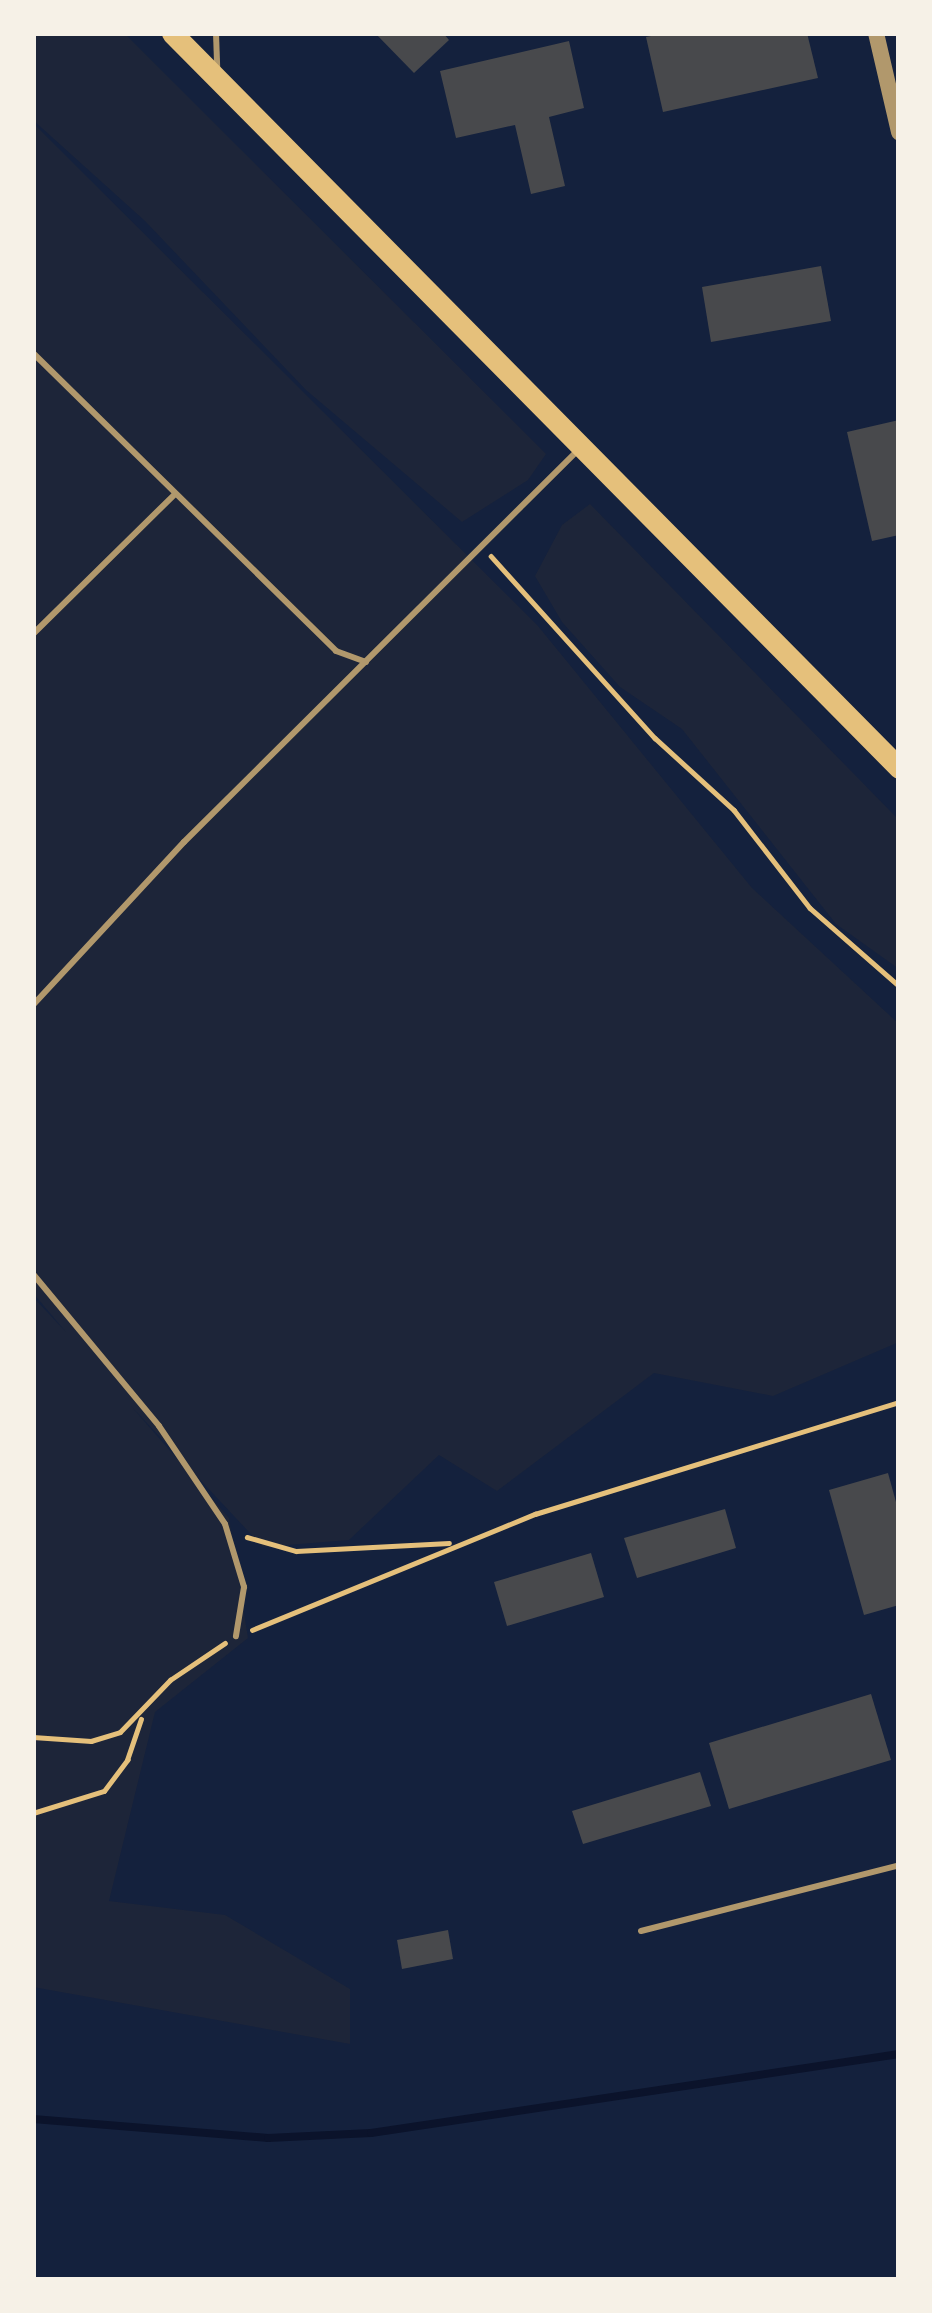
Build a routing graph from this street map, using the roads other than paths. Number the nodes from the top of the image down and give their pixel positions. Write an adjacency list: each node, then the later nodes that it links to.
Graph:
1 (172, 33): 4 (main road)
2 (216, 33): 4 (lane)
3 (876, 33): 5 (street)
4 (217, 78): 7 (main road)
5 (899, 132)
6 (33, 352): 8 (lane)
7 (580, 448): 10 (lane); 11 (main road)
8 (175, 494): 9 (lane); 10 (lane)
9 (33, 634)
10 (366, 662): 12 (lane)
11 (899, 768)
12 (33, 1004)
13 (33, 1274): 14 (lane)
14 (236, 1636)
15 (899, 1865): 16 (lane)
16 (641, 1931)

